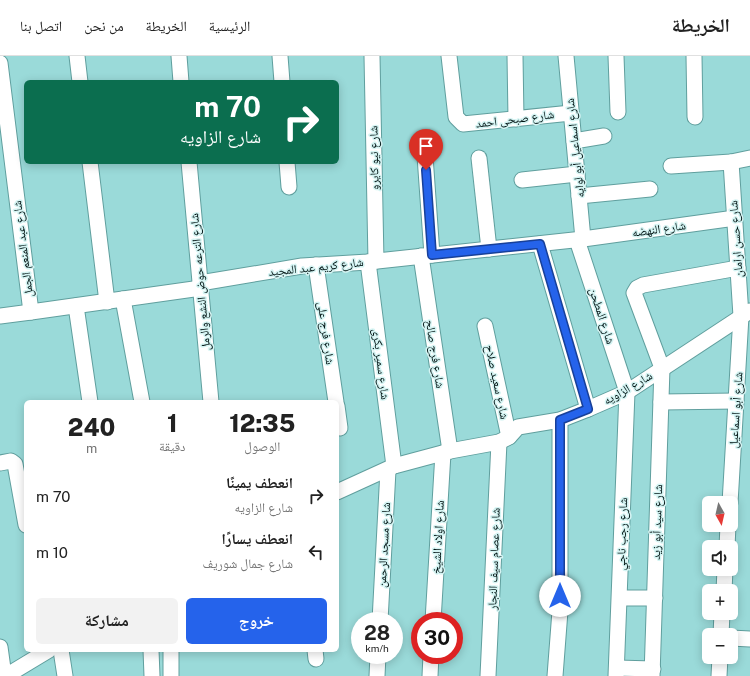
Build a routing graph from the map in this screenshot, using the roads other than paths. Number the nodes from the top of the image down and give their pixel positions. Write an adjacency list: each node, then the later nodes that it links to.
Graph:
1 (77, 56): 11 (street)
2 (179, 56): 12 (street)
3 (280, 56): 13 (street)
4 (372, 56): 38 (street, شارع نيو كايرو)
5 (449, 56): 17 (street, شارع صبحى احمد)
6 (515, 56): 17 (street)
7 (566, 56): 15 (street, شارع اسماعيل أبو لوايه)
8 (616, 56): 14 (street)
9 (694, 56): 16 (street)
10 (0, 63): 45 (street, شارع عبد المنعم الجمل)
11 (80, 80)
12 (181, 80)
13 (282, 80)
14 (618, 112)
15 (571, 113): 17 (street, شارع صبحى احمد); 19 (street, شارع اسماعيل أبو لوايه)
16 (695, 118)
17 (516, 119)
18 (604, 136): 19 (street)
19 (574, 141): 28 (street, شارع اسماعيل أبو لوايه)
20 (425, 156): 37 (street, شارع فرج صالح)
21 (479, 158): 36 (street)
22 (750, 158): 23 (street)
23 (731, 162): 27 (street); 33 (street, شارع حسن ارامان)
24 (90, 164): 43 (street)
25 (189, 164): 41 (street, شارع الترعه حوض النشع والرمل)
26 (287, 164): 30 (street)
27 (671, 166)
28 (577, 174): 29 (street); 32 (street, شارع اسماعيل أبو لوايه)
29 (522, 180)
30 (289, 187)
31 (650, 189): 32 (street)
32 (579, 196): 34 (street, شارع اسماعيل أبو لوايه)
33 (735, 218): 34 (street, شارع النهضه); 40 (street, شارع حسن ارامان)
34 (580, 240): 35 (street, شارع النهضه); 50 (street, شارع المطحن)
35 (540, 244): 36 (street, شارع النهضه); 57 (street)
36 (490, 249): 37 (street, شارع كريم عبد المجيد)
37 (426, 256): 38 (street, شارع كريم عبد المجيد); 62 (street, شارع فرج صالح)
38 (372, 261): 39 (street, شارع كريم عبد المجيد); 64 (street, شارع سمير بكرى)
39 (316, 265): 41 (street, شارع كريم عبد المجيد); 54 (street, شارع فرج على)
40 (738, 268): 46 (street, شارع حسن ارامان); 49 (street)
41 (200, 285): 42 (street, شارع عبد المنعم الجمل); 53 (street, شارع الترعه حوض النشع والرمل)
42 (123, 299): 43 (street, شارع عبد المنعم الجمل); 52 (street)
43 (107, 302): 44 (street, شارع عبد المنعم الجمل)
44 (76, 306): 45 (street, شارع عبد المنعم الجمل); 51 (street)
45 (31, 312): 47 (street)
46 (746, 314): 49 (street, شارع الزاويه); 55 (street, شارع أبو اسماعيل)
47 (0, 316)
48 (485, 326): 61 (street, شارع سعيد صلاح)
49 (662, 368): 50 (street, شارع الزاويه); 56 (street, شارع سيد أبو زيد)
50 (627, 392): 57 (street, شارع الزاويه); 68 (street, شارع رجب ناجي)
51 (90, 400)
52 (142, 400)
53 (211, 400)
54 (336, 400)
55 (736, 401): 56 (street); 66 (street, شارع أبو اسماعيل)
56 (661, 402): 69 (street, شارع سيد أبو زيد)
57 (588, 409): 58 (street, شارع الزاويه)
58 (560, 420): 61 (street, شارع الزاويه); 91 (street)
59 (339, 421): 60 (street)
60 (340, 428)
61 (504, 440): 62 (street, شارع الزاويه); 90 (street, شارع عصام سيف النجار)
62 (447, 452): 64 (street, شارع الزاويه); 71 (street, شارع اولاد الشيخ)
63 (0, 462): 67 (street)
64 (391, 468): 65 (street, شارع الزاويه); 70 (street, شارع مسجد الرحمن)
65 (339, 491)
66 (730, 496)
67 (24, 514)
68 (620, 598): 69 (street); 82 (street, شارع رجب ناجي)
69 (655, 598): 83 (street, شارع سيد أبو زيد)
70 (381, 612)
71 (435, 612)
72 (738, 638): 73 (street)
73 (750, 639)
74 (0, 647): 84 (street)
75 (45, 652): 84 (street)
76 (61, 652): 85 (street)
77 (151, 652): 86 (street)
78 (171, 652): 87 (street)
79 (378, 664): 88 (street)
80 (431, 664): 89 (street)
81 (720, 664): 92 (street)
82 (616, 672): 83 (street)
83 (653, 673)
84 (5, 676)
85 (65, 676)
86 (152, 676)
87 (171, 676)
88 (377, 676)
89 (430, 676)
90 (488, 676)
91 (555, 676)
92 (719, 676)

